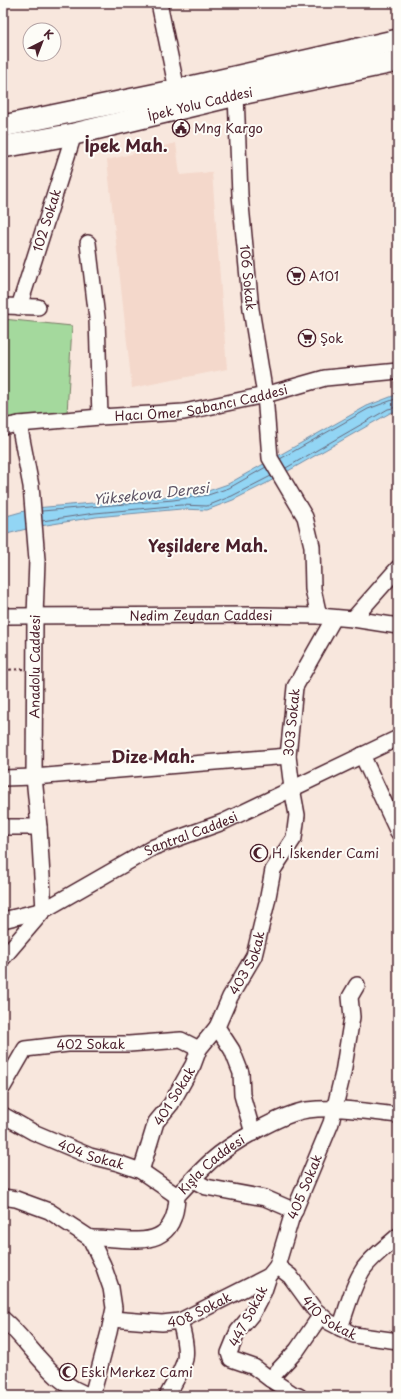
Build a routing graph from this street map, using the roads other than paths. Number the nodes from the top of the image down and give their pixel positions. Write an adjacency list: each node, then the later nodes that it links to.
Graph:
1 (159, 3): 4 (street)
2 (398, 40): 4 (highway, İpek Yolu Caddesi)
3 (398, 61): 5 (highway, İpek Yolu Caddesi)
4 (177, 90): 6 (highway, İpek Yolu Caddesi)
5 (236, 95): 7 (highway, İpek Yolu Caddesi); 14 (street, 106 Sokak)
6 (3, 126)
7 (74, 134): 8 (highway, İpek Yolu Caddesi); 11 (street, 102 Sokak)
8 (3, 147)
9 (88, 243): 15 (street)
10 (3, 306): 11 (street)
11 (19, 307): 12 (street)
12 (38, 307)
13 (398, 371): 14 (street, Hacı Ömer Sabancı Caddesi)
14 (265, 395): 15 (street, Hacı Ömer Sabancı Caddesi); 20 (street, 106 Sokak)
15 (100, 417): 16 (street, Hacı Ömer Sabancı Caddesi)
16 (19, 424): 17 (street, Hacı Ömer Sabancı Caddesi); 21 (street, Anadolu Caddesi)
17 (3, 427)
18 (398, 568): 23 (street)
19 (3, 616): 21 (street, Nedim Zeydan Caddesi)
20 (319, 616): 21 (street, Nedim Zeydan Caddesi); 22 (street, Nedim Zeydan Caddesi)
21 (35, 617): 28 (street, Anadolu Caddesi)
22 (334, 618): 23 (street, Nedim Zeydan Caddesi); 27 (street, 303 Sokak)
23 (353, 619): 24 (street, Nedim Zeydan Caddesi)
24 (398, 626)
25 (398, 738): 26 (street, Santral Caddesi)
26 (362, 755): 30 (street, Santral Caddesi); 33 (street)
27 (288, 756): 28 (street); 30 (street, 303 Sokak)
28 (34, 777): 29 (street); 32 (street, Anadolu Caddesi)
29 (3, 778)
30 (292, 788): 34 (street, Santral Caddesi); 38 (street, 403 Sokak)
31 (3, 827): 32 (street)
32 (40, 827): 34 (street, Anadolu Caddesi)
33 (398, 832)
34 (44, 910): 35 (street); 36 (street, Santral Caddesi)
35 (3, 920)
36 (3, 958)
37 (357, 985): 41 (street, 405 Sokak)
38 (217, 1027): 39 (street, 401 Sokak); 44 (street)
39 (199, 1049): 40 (street, 402 Sokak); 45 (street, 401 Sokak)
40 (3, 1087)
41 (334, 1108): 43 (street, Kışla Caddesi); 44 (street, Kışla Caddesi); 49 (street, 405 Sokak)
42 (3, 1115): 45 (street, 404 Sokak)
43 (398, 1115)
44 (252, 1134): 46 (street, Kışla Caddesi)
45 (141, 1171): 47 (street, 404 Sokak)
46 (193, 1180): 47 (street, Kışla Caddesi); 49 (street)
47 (177, 1196): 51 (street, Kışla Caddesi)
48 (3, 1197): 51 (street)
49 (295, 1211): 52 (street, 405 Sokak)
50 (398, 1236): 57 (street)
51 (90, 1238): 55 (street)
52 (273, 1271): 53 (street, 410 Sokak); 56 (street, 408 Sokak); 59 (street, 447 Sokak)
53 (321, 1315): 57 (street, 410 Sokak); 59 (street)
54 (3, 1319): 60 (street)
55 (112, 1319): 56 (street, 408 Sokak); 60 (street)
56 (180, 1321): 61 (street)
57 (340, 1328): 58 (street, 410 Sokak)
58 (398, 1342)
59 (270, 1379): 62 (street)
60 (92, 1396)
61 (167, 1396)
62 (299, 1396)

